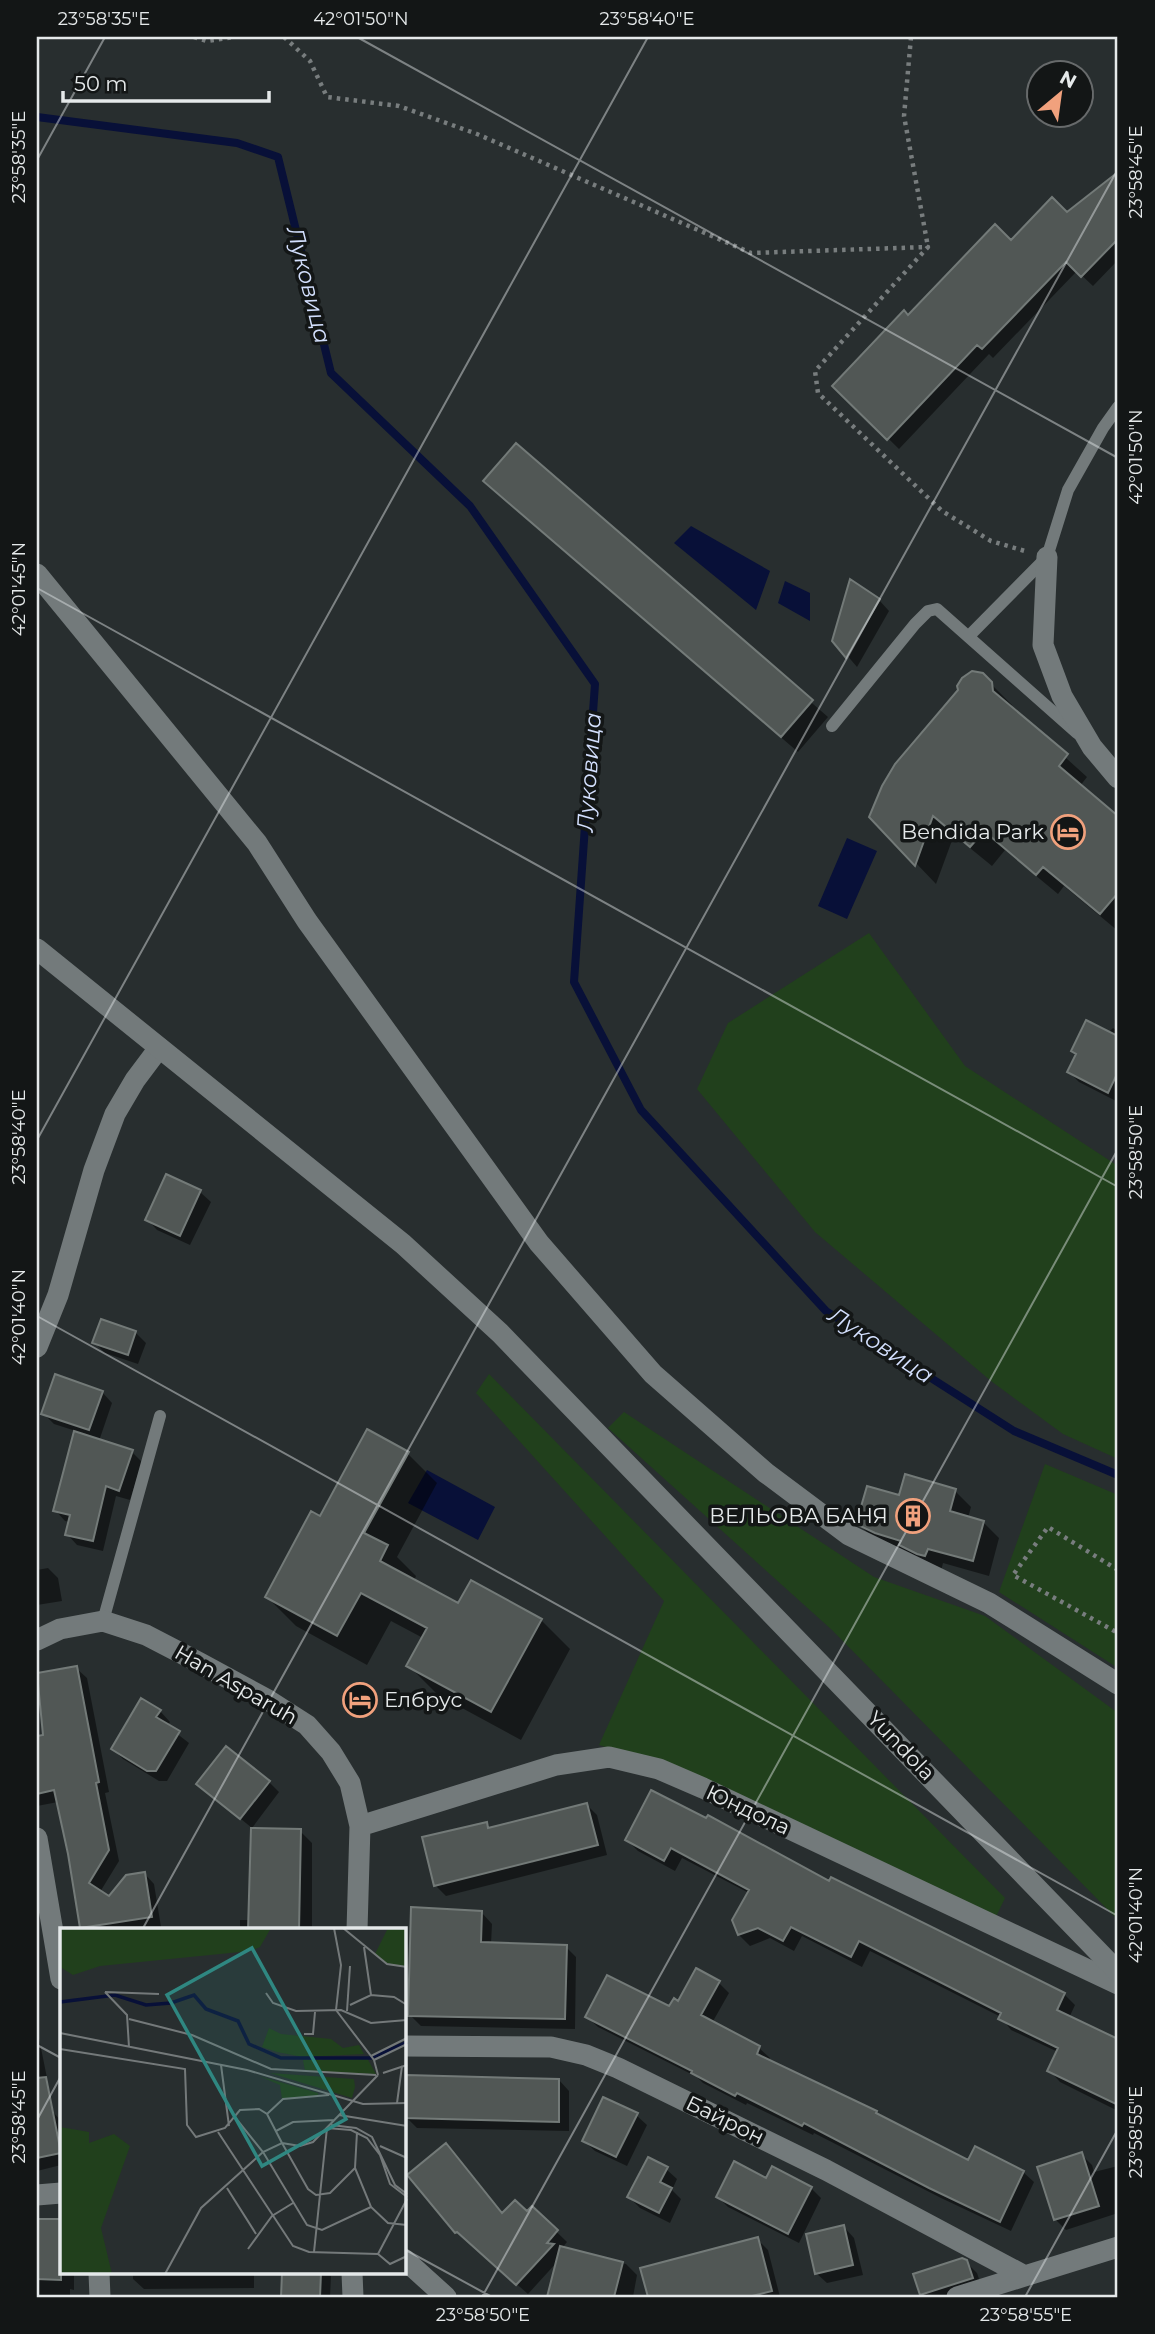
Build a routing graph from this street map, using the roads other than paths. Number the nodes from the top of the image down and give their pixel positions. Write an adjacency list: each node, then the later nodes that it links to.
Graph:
1 (1118, 407): 2 (lane)
2 (1047, 557): 4 (lane); 6 (street)
3 (37, 574): 14 (street)
4 (969, 636): 5 (lane); 6 (lane)
5 (832, 726)
6 (1092, 747): 7 (street)
7 (1118, 778)
8 (37, 949): 9 (street, Yundola)
9 (159, 1048): 10 (street); 18 (street, Yundola)
10 (37, 1347)
11 (160, 1416): 12 (lane)
12 (103, 1621): 13 (street, Han Asparuh); 15 (street, Han Asparuh)
13 (37, 1640)
14 (1118, 1684)
15 (360, 1826): 17 (street, Han Asparuh); 20 (street, Юндола)
16 (37, 1838): 19 (street)
17 (357, 1928)
18 (1118, 1972)
19 (60, 1973)
20 (1118, 1984)
21 (406, 2046): 28 (street, Байрон)
22 (60, 2193): 23 (street)
23 (37, 2195)
24 (1113, 2254): 28 (street)
25 (406, 2261): 31 (street)
26 (99, 2274): 29 (street)
27 (352, 2274): 30 (street)
28 (1023, 2275): 32 (street)
29 (100, 2297)
30 (353, 2297)
31 (446, 2297)
32 (958, 2297)

